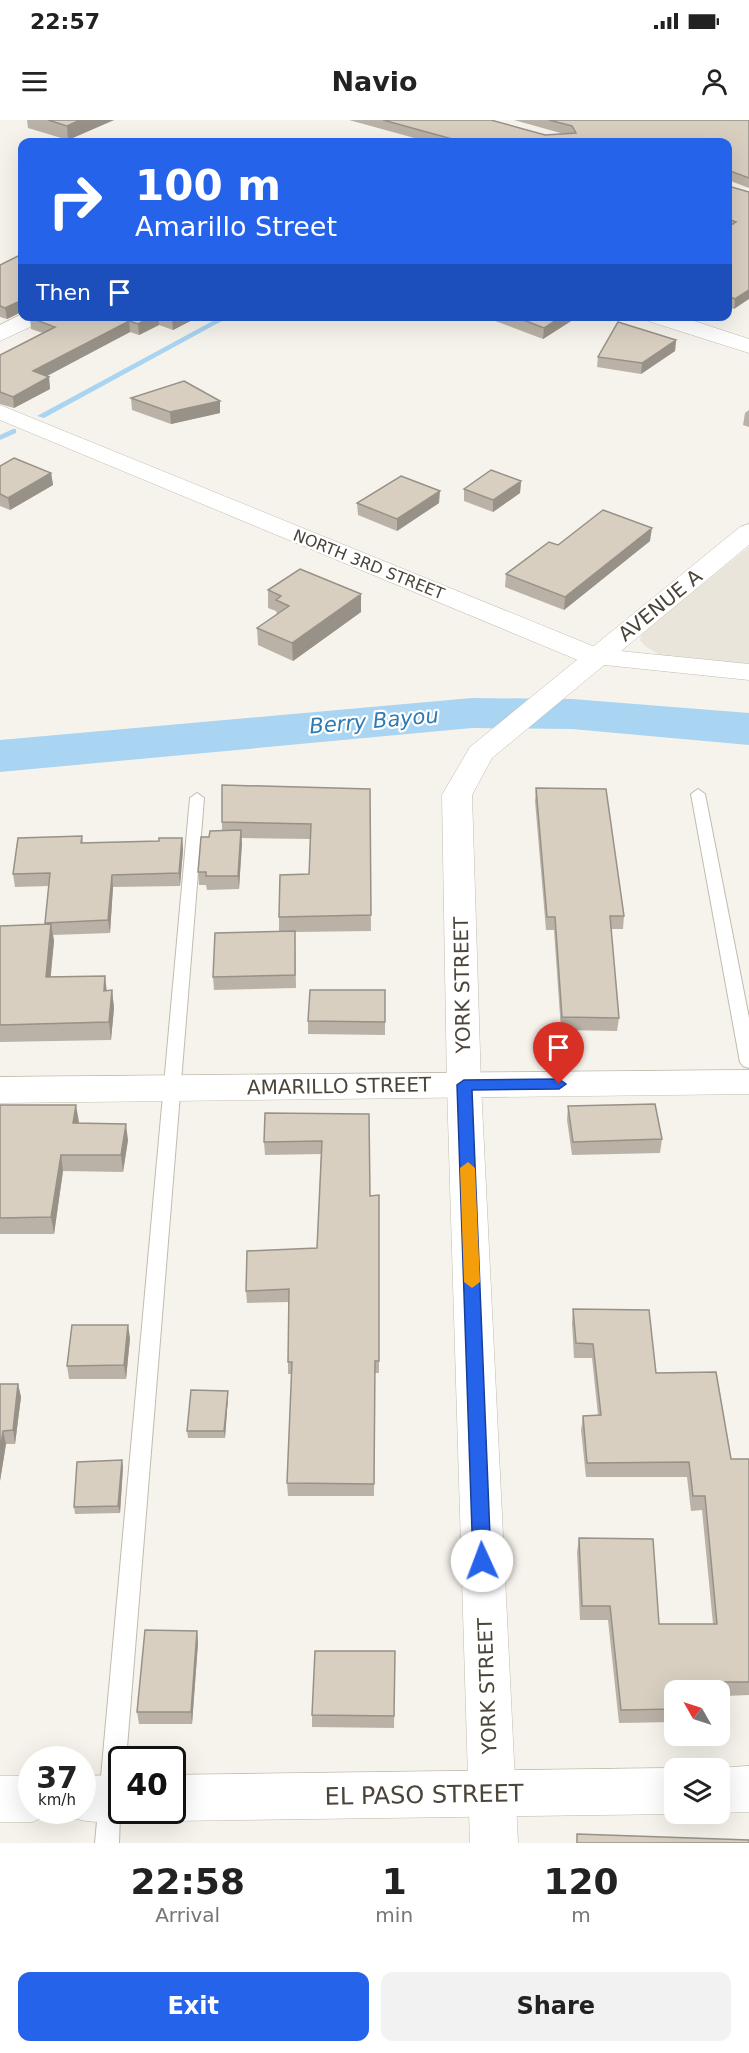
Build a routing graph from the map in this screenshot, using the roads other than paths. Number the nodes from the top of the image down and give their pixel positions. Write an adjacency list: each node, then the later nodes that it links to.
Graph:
1 (25, 321): 3 (street)
2 (672, 321): 4 (street)
3 (0, 334)
4 (749, 346)
5 (0, 412): 7 (street, NORTH 3RD STREET)
6 (749, 532): 7 (street, AVENUE A)
7 (595, 657): 8 (street, NORTH 3RD STREET); 9 (street, AVENUE A)
8 (749, 672)
9 (571, 679): 14 (street, YORK STREET)
10 (698, 794): 12 (lane)
11 (197, 798): 15 (lane)
12 (749, 1062)
13 (749, 1082): 14 (street, AMARILLO STREET)
14 (464, 1085): 15 (street, AMARILLO STREET); 20 (street, YORK STREET)
15 (172, 1088): 16 (street, AMARILLO STREET); 21 (lane)
16 (0, 1090)
17 (749, 1789): 18 (street)
18 (730, 1790)
19 (664, 1791): 20 (street, EL PASO STREET)
20 (491, 1795): 22 (street, EL PASO STREET); 26 (street, YORK STREET)
21 (105, 1798): 25 (lane)
22 (186, 1798)
23 (0, 1799): 24 (street)
24 (18, 1799)
25 (107, 1843)
26 (494, 1843)

